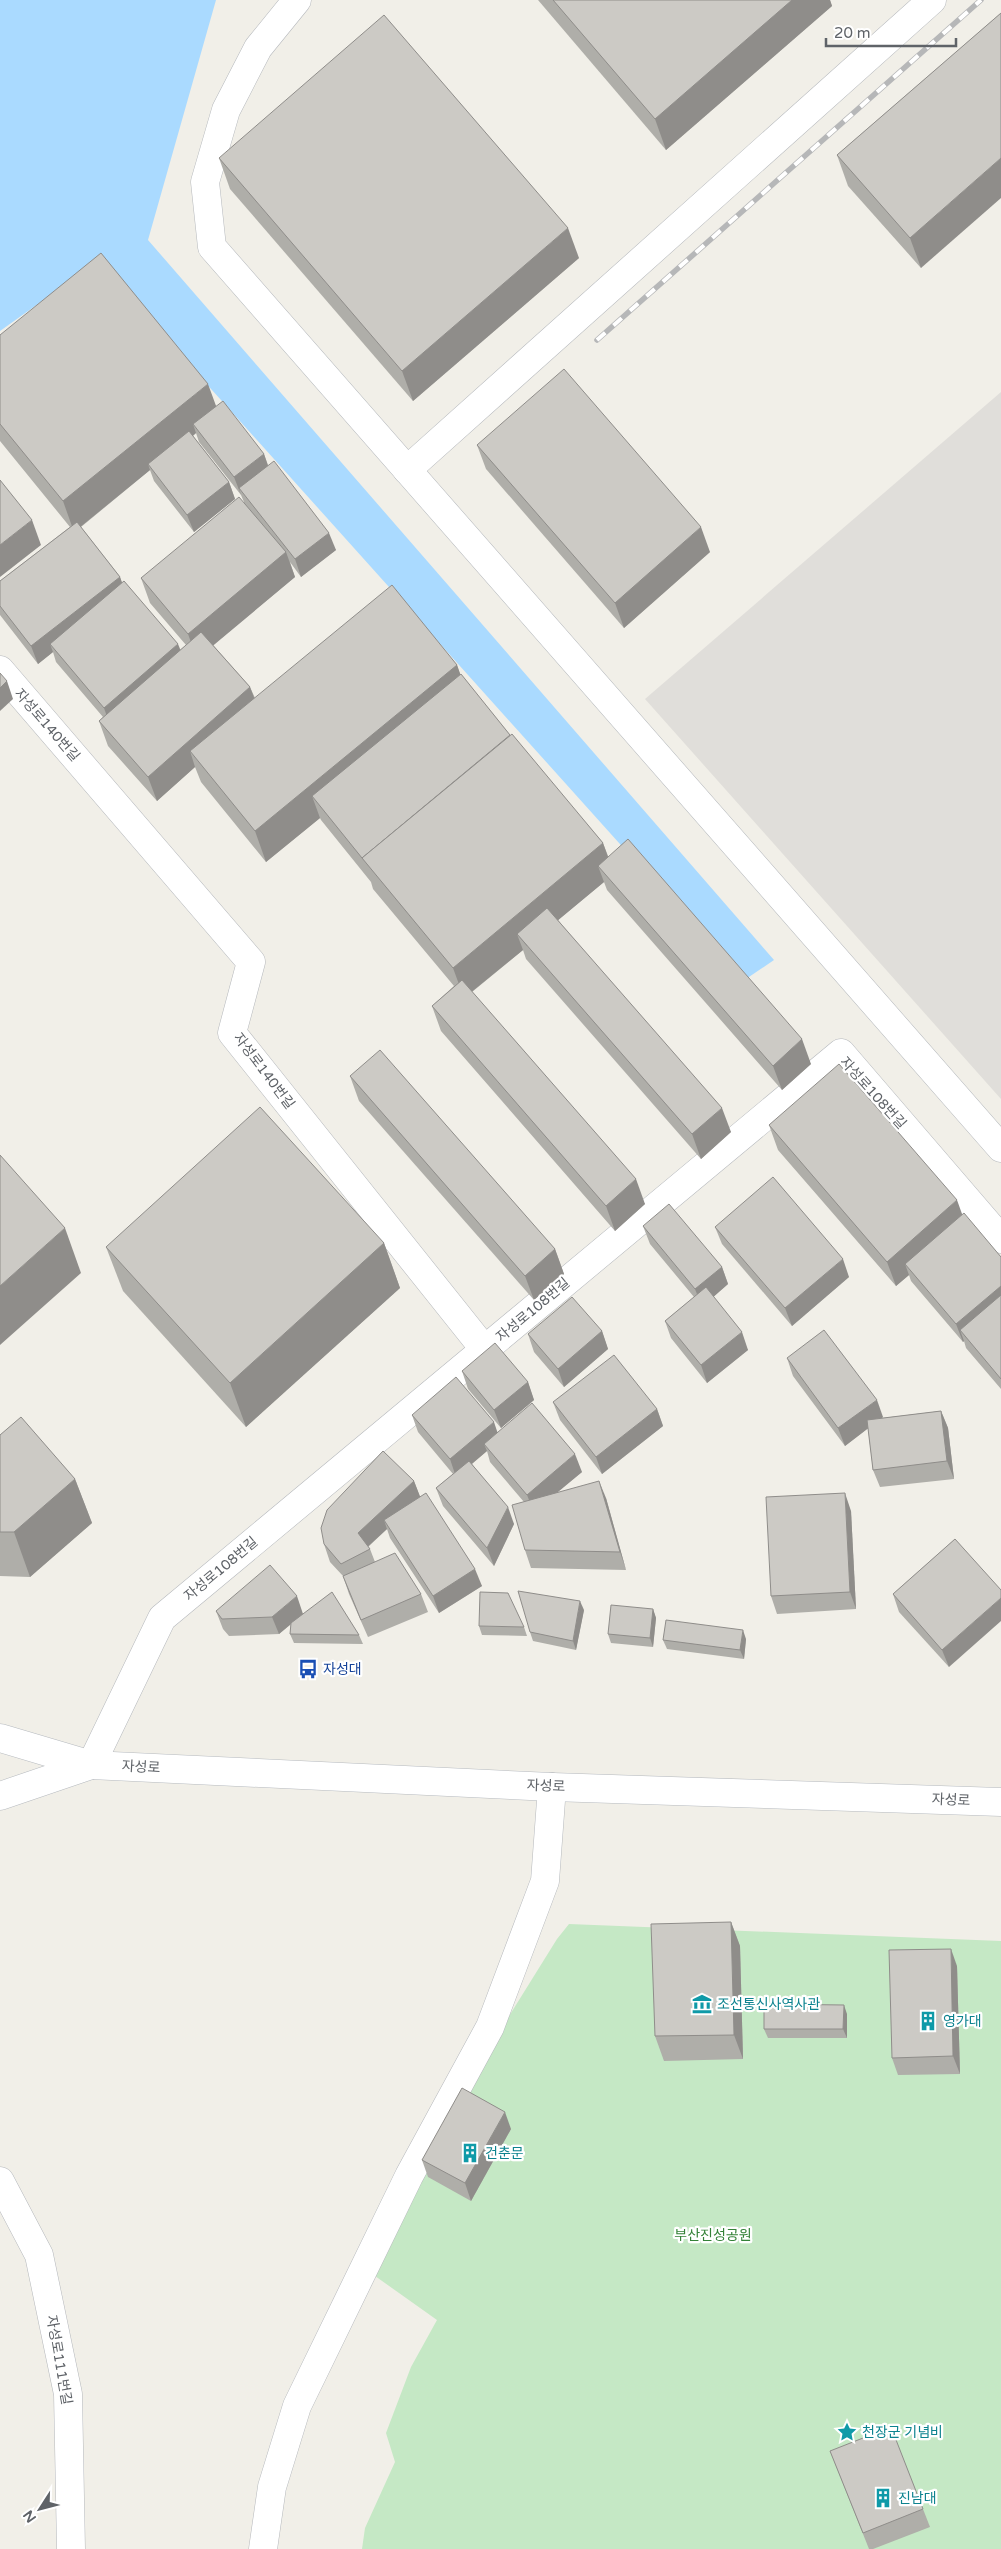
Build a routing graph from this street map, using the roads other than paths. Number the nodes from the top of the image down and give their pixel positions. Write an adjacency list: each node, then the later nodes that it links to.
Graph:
1 (297, 0): 3 (street)
2 (932, 0): 3 (street)
3 (407, 470): 5 (street)
4 (0, 670): 7 (street, 자성로140번길)
5 (1001, 1148)
6 (1001, 1239): 7 (street, 자성로108번길)
7 (485, 1350): 9 (street, 자성로108번길)
8 (0, 1738): 9 (street, 자성로)
9 (91, 1765): 10 (street, 자성로); 11 (street, 자성로)
10 (552, 1786): 12 (street, 자성로); 15 (street)
11 (0, 1796)
12 (1001, 1802)
13 (0, 2181): 14 (street, 자성로111번길)
14 (71, 2549)
15 (263, 2549)

